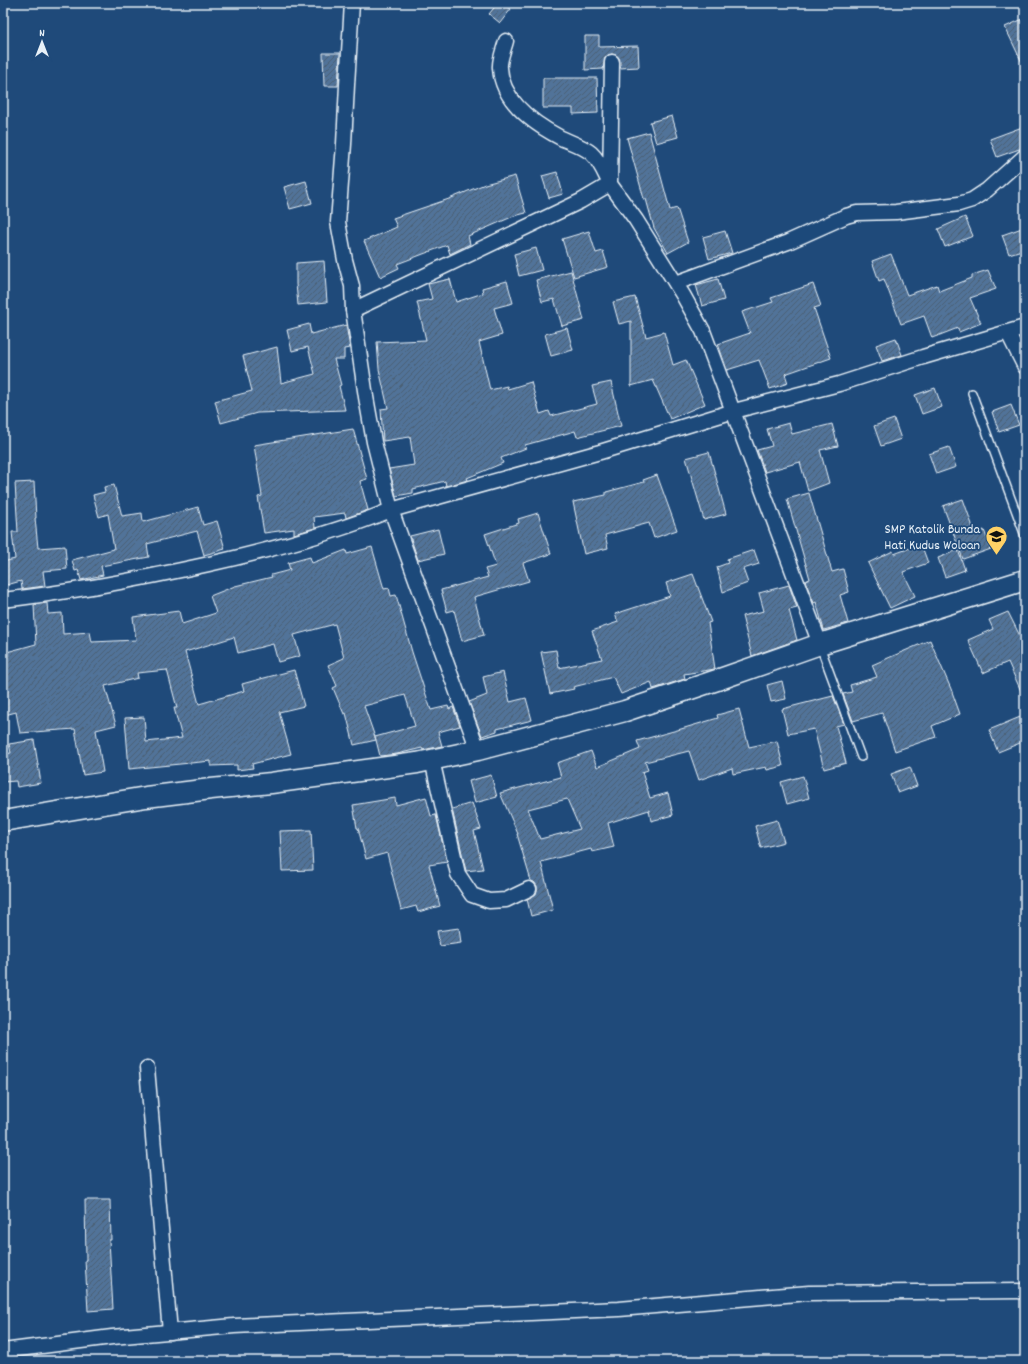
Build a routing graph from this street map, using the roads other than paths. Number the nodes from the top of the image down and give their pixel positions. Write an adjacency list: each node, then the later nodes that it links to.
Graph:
1 (352, 3): 7 (street)
2 (506, 41): 5 (street)
3 (612, 62): 5 (street)
4 (1025, 156): 6 (street)
5 (610, 184): 6 (street); 7 (street)
6 (676, 283): 12 (street)
7 (353, 310): 13 (street)
8 (1025, 327): 9 (street)
9 (1008, 333): 10 (street); 12 (street)
10 (1025, 367)
11 (972, 392): 14 (lane)
12 (734, 411): 13 (street); 17 (street)
13 (391, 510): 16 (street); 18 (street)
14 (1025, 536)
15 (1025, 580): 17 (main road)
16 (3, 600)
17 (820, 644): 18 (main road); 19 (lane)
18 (478, 750): 20 (main road)
19 (861, 757)
20 (432, 760): 21 (main road); 22 (street)
21 (3, 821)
22 (529, 889)
23 (147, 1068): 25 (street)
24 (1025, 1291): 25 (street)
25 (170, 1332): 26 (street)
26 (3, 1351)

